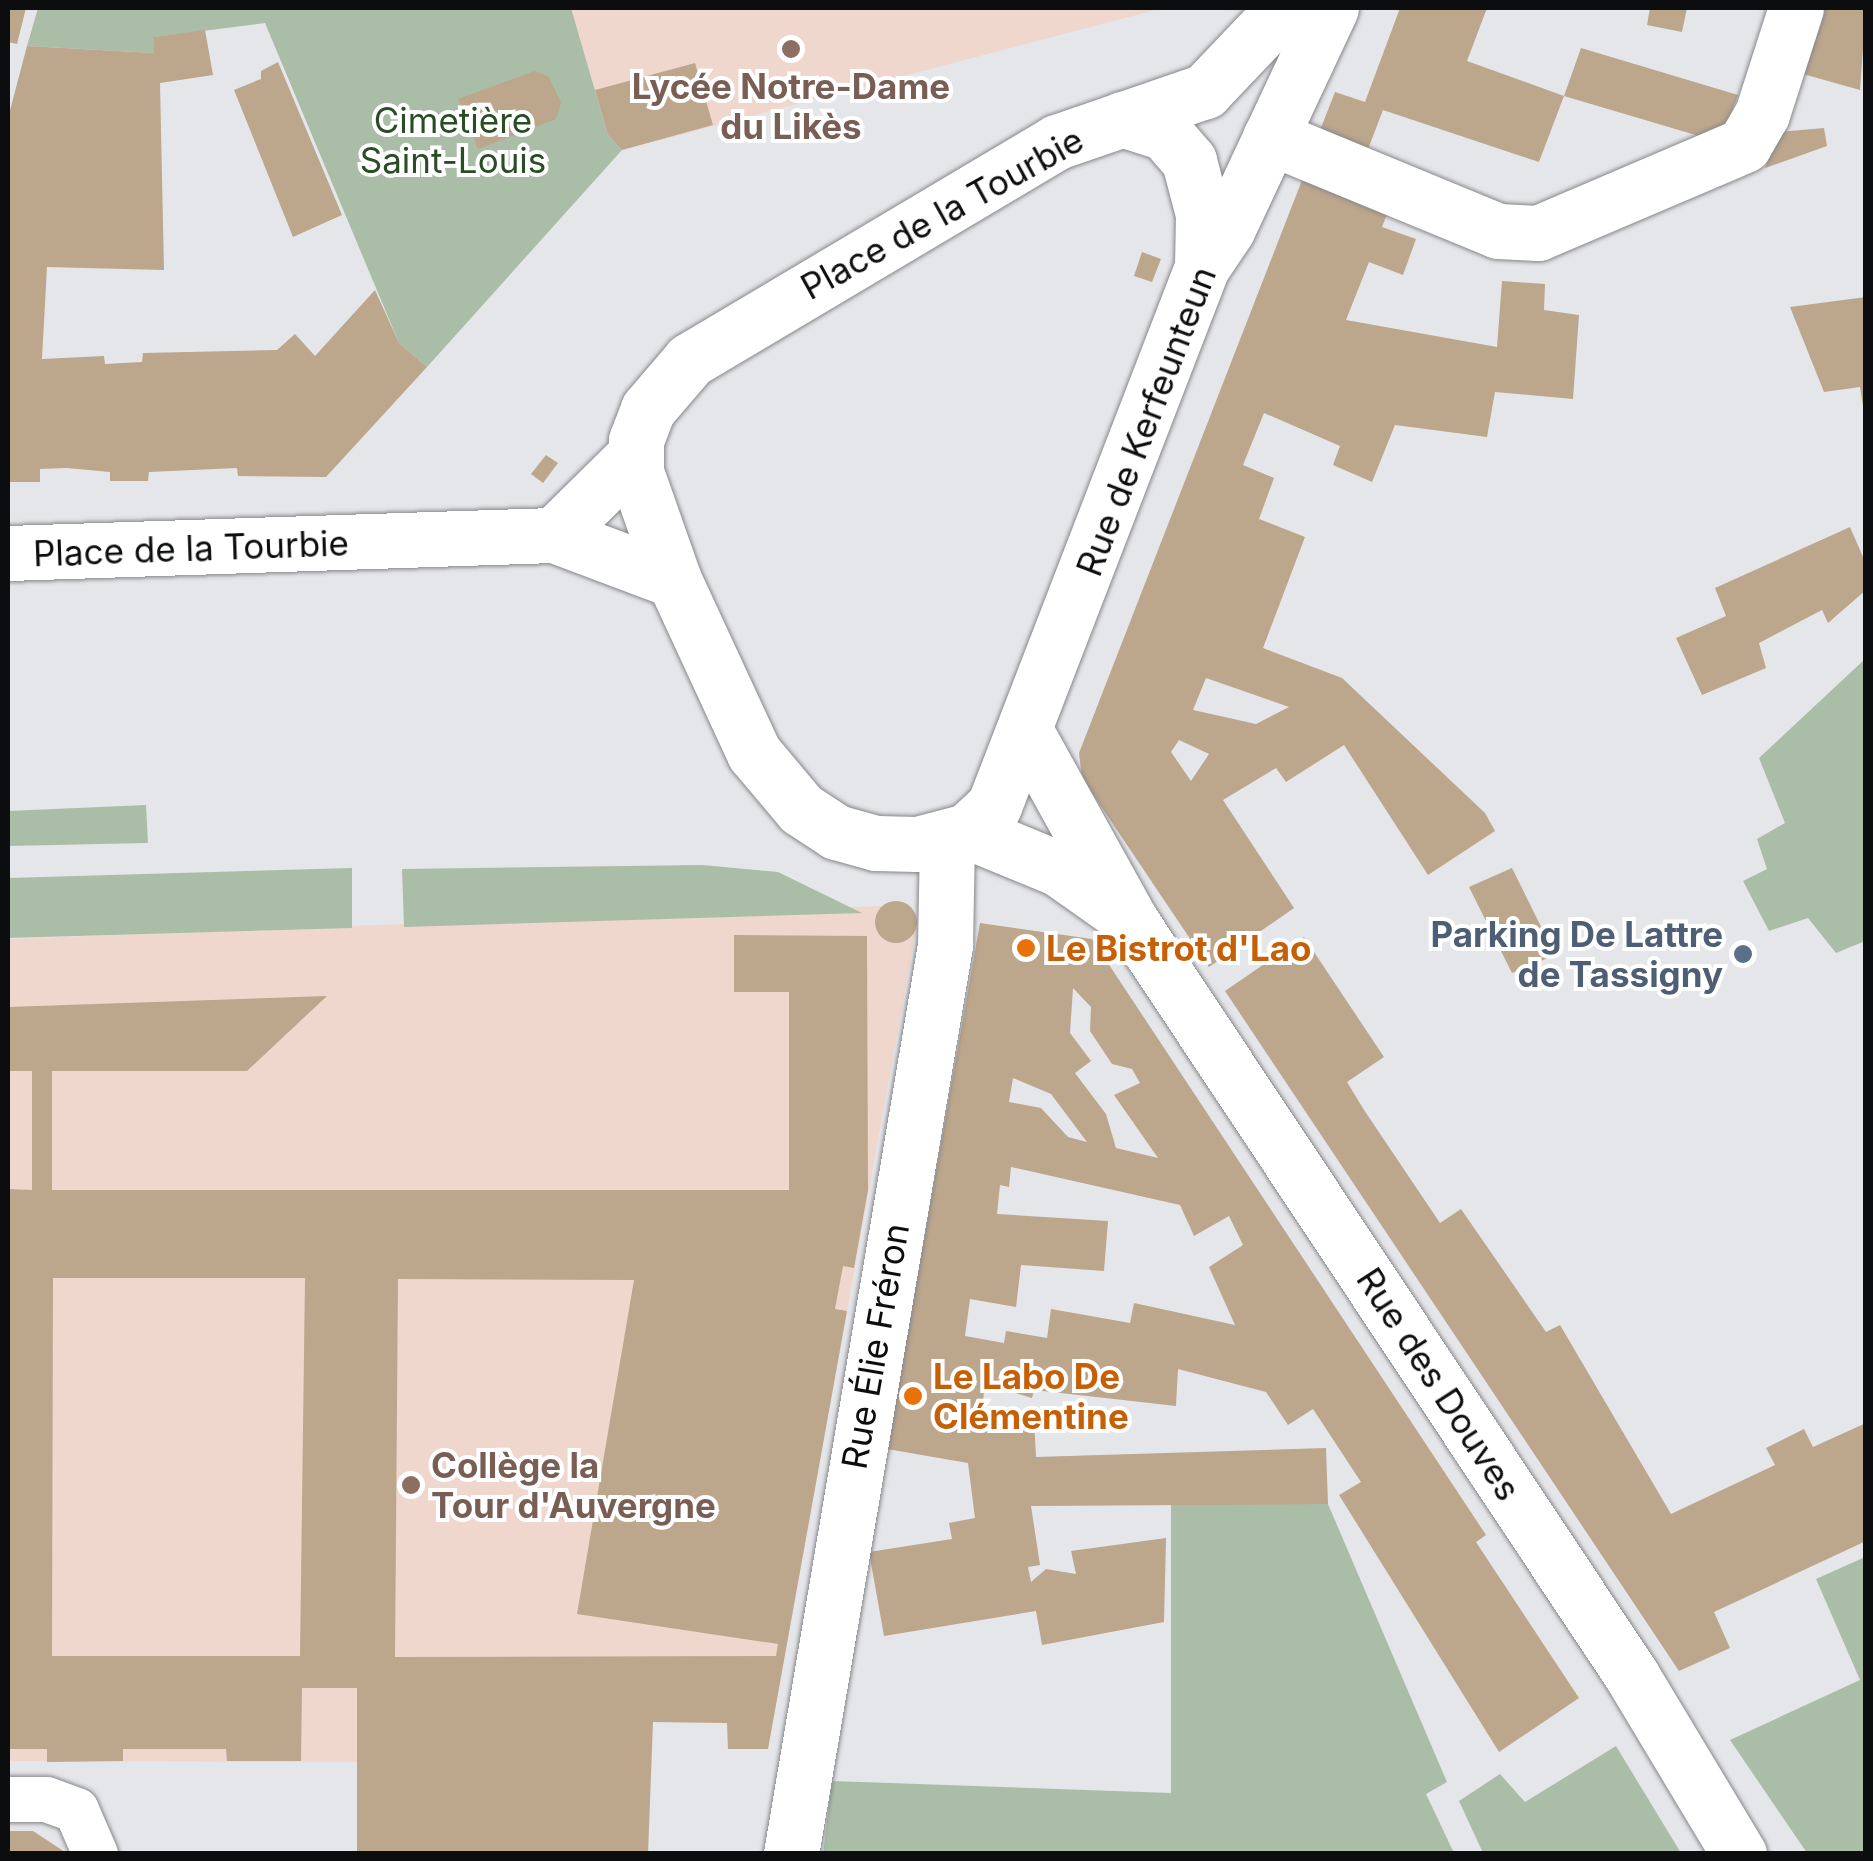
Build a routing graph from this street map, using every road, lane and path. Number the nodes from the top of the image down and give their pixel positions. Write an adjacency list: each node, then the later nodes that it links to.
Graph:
1 (1284, 8): 4 (main road, Place de la Tourbie)
2 (1331, 8): 5 (main road, Rue de Kerfeunteun)
3 (1796, 8): 5 (main road)
4 (1122, 119): 6 (main road); 7 (main road, Place de la Tourbie)
5 (1270, 137): 6 (main road, Rue de Kerfeunteun)
6 (1202, 266): 11 (main road, Rue de Kerfeunteun)
7 (634, 456): 8 (main road, Place de la Tourbie); 10 (main road)
8 (554, 534): 9 (main road, Place de la Tourbie); 10 (main road, Place de la Tourbie)
9 (8, 553)
10 (674, 580): 12 (main road)
11 (1026, 732): 12 (main road); 13 (main road, Rue des Douves)
12 (957, 834): 13 (main road, Rue des Douves); 16 (main road, Rue Élie Fréron)
13 (1130, 920): 17 (main road, Rue des Douves)
14 (8, 1799): 15 (street)
15 (95, 1854)
16 (791, 1854)
17 (1739, 1854)

